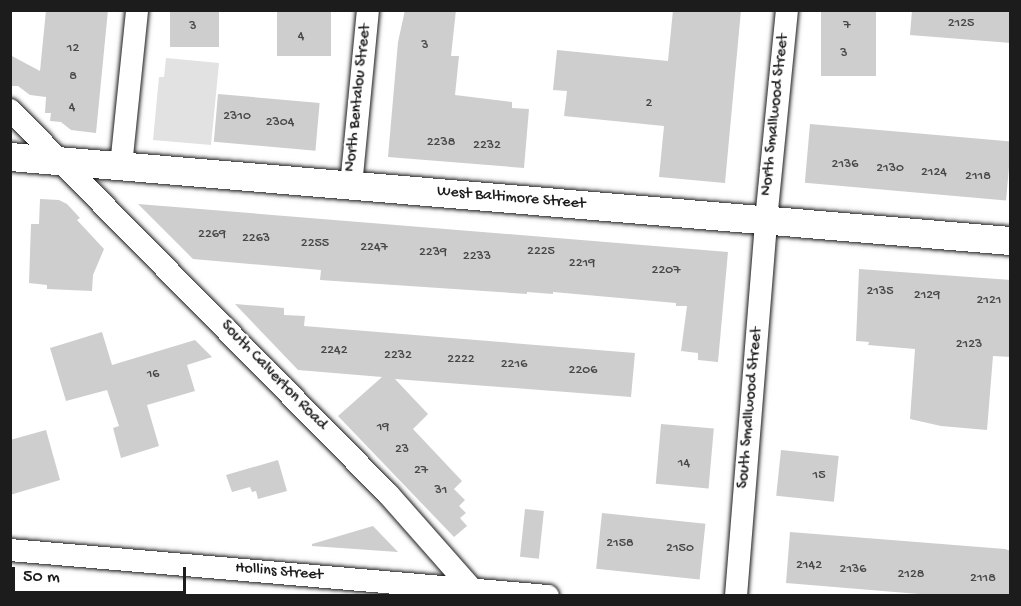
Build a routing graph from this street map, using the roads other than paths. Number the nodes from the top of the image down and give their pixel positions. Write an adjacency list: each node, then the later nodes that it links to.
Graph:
1 (137, 10): 7 (street)
2 (368, 10): 8 (street, North Bentalou Street)
3 (787, 10): 9 (street, North Smallwood Street)
4 (10, 110): 6 (street, South Calverton Road)
5 (10, 157): 6 (main road, West Baltimore Street)
6 (62, 161): 7 (main road, West Baltimore Street); 13 (street, South Calverton Road)
7 (122, 166): 8 (main road, West Baltimore Street)
8 (351, 186): 9 (main road, West Baltimore Street)
9 (766, 220): 10 (main road, West Baltimore Street); 16 (street, South Smallwood Street)
10 (1011, 241)
11 (10, 550): 12 (street, Hollins Street)
12 (388, 582): 13 (street, Hollins Street); 14 (street)
13 (475, 592): 15 (street, Hollins Street)
14 (350, 596)
15 (548, 596)
16 (736, 596)

